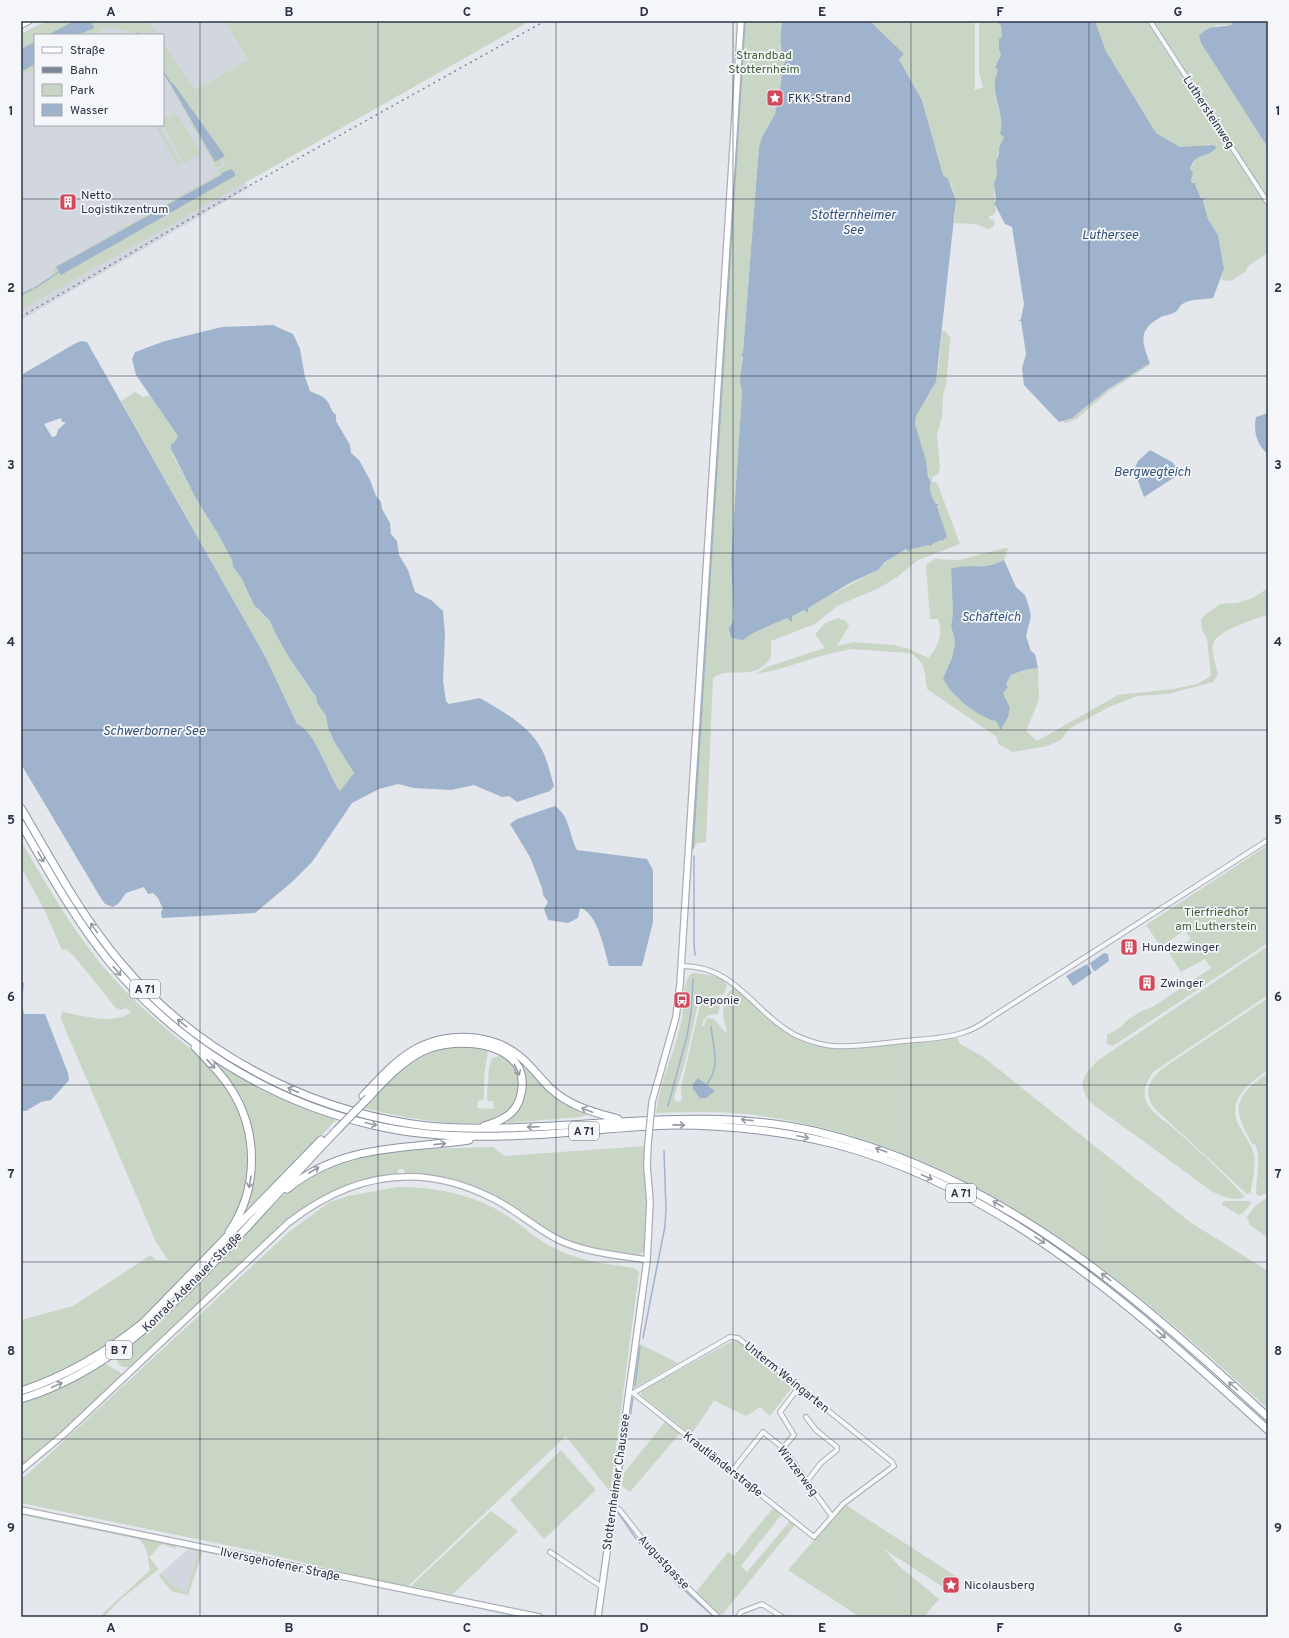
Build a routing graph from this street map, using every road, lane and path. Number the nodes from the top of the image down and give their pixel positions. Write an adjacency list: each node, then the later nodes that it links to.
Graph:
1 (29, 21): 4 (street)
2 (741, 21): 9 (street, Stotternheimer Chaussee)
3 (1150, 21): 5 (street, Luthersteinweg)
4 (21, 25)
5 (1268, 203)
6 (21, 808): 13 (highway, A 71, one-way to 6)
7 (21, 824): 10 (highway, A 71, one-way to 10)
8 (1268, 840): 9 (street)
9 (681, 966): 18 (street, Stotternheimer Chaussee, bridge)
10 (184, 1035): 15 (highway, A 71, one-way to 15); 17 (highway, one-way to 17)
11 (365, 1097): 12 (highway, one-way to 11); 13 (highway, one-way to 13); 14 (highway, bridge)
12 (624, 1120): 13 (highway, A 71, one-way to 13); 24 (highway, A 71, one-way to 12)
13 (477, 1128)
14 (334, 1130): 16 (highway); 17 (highway)
15 (487, 1137): 16 (highway, one-way to 15); 25 (highway, A 71, one-way to 25)
16 (271, 1201): 22 (highway, Konrad-Adenauer-Straße / B 7, one-way to 16)
17 (218, 1247): 20 (highway, Konrad-Adenauer-Straße / B 7)
18 (647, 1260): 21 (street, Stotternheimer Chaussee); 27 (street)
19 (800, 1387): 21 (street, Unterm Weingarten); 26 (street); 32 (street, Unterm Weingarten)
20 (21, 1391)
21 (631, 1392): 28 (street, Krautländerstraße); 30 (street, Stotternheimer Chaussee)
22 (21, 1399)
23 (806, 1417): 29 (street)
24 (1268, 1417)
25 (1268, 1430)
26 (783, 1448): 28 (street, Winzerweg); 29 (street, Winzerweg)
27 (21, 1470)
28 (732, 1471): 32 (street, Krautländerstraße)
29 (807, 1481): 32 (street, Winzerweg)
30 (612, 1506): 34 (street, Stotternheimer Chaussee); 37 (street, Augustgasse)
31 (21, 1510): 35 (street, Ilversgehofener Straße)
32 (831, 1515)
33 (550, 1552): 34 (street)
34 (602, 1587): 36 (street, Stotternheimer Chaussee)
35 (538, 1617)
36 (598, 1617)
37 (718, 1617)
38 (738, 1617): 39 (street)
39 (782, 1617)

